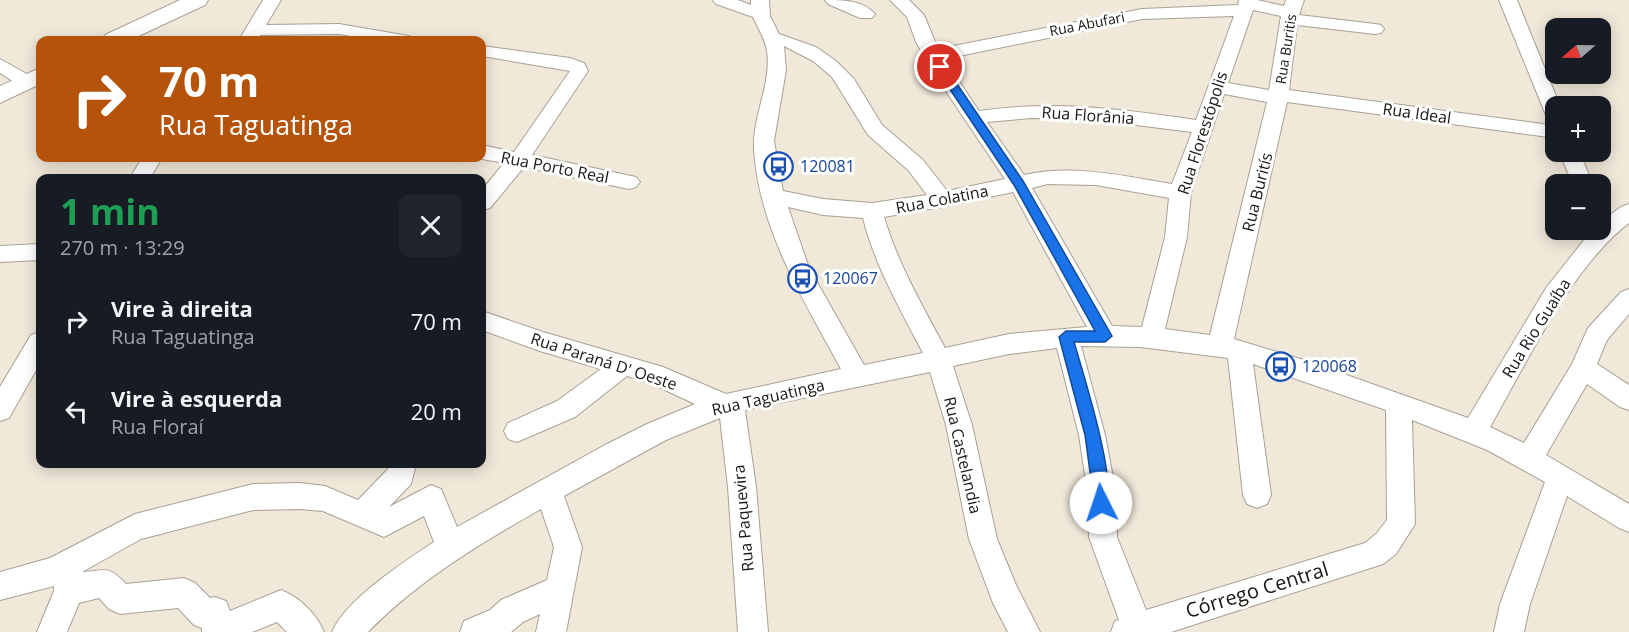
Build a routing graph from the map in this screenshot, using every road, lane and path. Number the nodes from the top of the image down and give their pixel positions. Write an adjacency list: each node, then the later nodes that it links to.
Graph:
1 (272, 0): 12 (street)
2 (722, 0): 8 (street)
3 (834, 0): 10 (street)
4 (899, 0): 17 (street)
5 (1508, 0): 23 (street)
6 (188, 1): 13 (main road)
7 (1246, 5): 9 (street, Rua Abufari); 17 (street, Rua Abufari); 20 (street, Rua Florestópolis)
8 (759, 6): 15 (street)
9 (1291, 10): 11 (street, Rua Abufari); 22 (street, Rua Buritis)
10 (866, 14)
11 (1375, 29)
12 (252, 35): 14 (street)
13 (121, 36)
14 (352, 36)
15 (773, 38): 32 (street); 34 (street)
16 (486, 52): 28 (street)
17 (933, 56): 24 (street)
18 (0, 65): 19 (street)
19 (34, 79): 21 (main road)
20 (1217, 87): 22 (street); 25 (street, Rua Florestópolis)
21 (0, 95)
22 (1279, 96): 26 (street, Rua Ideal); 46 (street, Rua Buritís)
23 (1546, 96)
24 (974, 118): 25 (street, Rua Florânia); 30 (street)
25 (1202, 127): 31 (street, Rua Florestópolis)
26 (1545, 131)
27 (486, 153): 28 (street, Rua Porto Real)
28 (518, 161): 29 (street, Rua Porto Real); 33 (street)
29 (629, 182)
30 (1019, 184): 31 (street, Rua Colatina); 34 (street, Rua Colatina); 43 (street)
31 (1180, 193): 45 (street, Rua Florestópolis)
32 (774, 197): 35 (street, Rua Colatina); 51 (street)
33 (486, 198)
34 (942, 200): 35 (street, Rua Colatina)
35 (872, 211): 48 (street, Rua Castelandia)
36 (1629, 212): 37 (street, Rua Rio Guaíba)
37 (1611, 223)
38 (1594, 240): 57 (street, Rua Rio Guaíba)
39 (36, 252): 40 (street)
40 (0, 254)
41 (1629, 298): 50 (street)
42 (486, 322): 49 (street, Rua Paraná D' Oeste)
43 (1105, 336): 44 (street, Rua Taguatinga); 45 (street, Rua Taguatinga)
44 (1066, 337): 48 (street, Rua Taguatinga); 69 (street)
45 (1151, 338): 46 (street, Rua Taguatinga)
46 (1229, 348): 54 (street, Rua Taguatinga); 62 (street)
47 (36, 349): 55 (street)
48 (939, 360): 51 (street, Rua Taguatinga); 77 (street, Rua Castelandia)
49 (624, 365): 53 (street, Rua Paraná D' Oeste); 56 (street)
50 (1583, 368): 52 (street); 58 (street)
51 (858, 377): 53 (street, Rua Taguatinga)
52 (1629, 399)
53 (728, 404): 61 (street, Rua Taguatinga); 76 (street, Rua Paquevira)
54 (1399, 405): 57 (street, Rua Taguatinga); 69 (street, Córrego Central)
55 (0, 410)
56 (517, 431)
57 (1473, 433): 58 (street, Rua Taguatinga)
58 (1529, 459): 60 (street, Rua Taguatinga)
59 (402, 468): 63 (street)
60 (1560, 477): 64 (street, Rua Taguatinga); 78 (street)
61 (548, 490): 65 (street, Rua Taguatinga); 68 (street)
62 (1257, 495)
63 (362, 515): 65 (street); 66 (street)
64 (1629, 519)
65 (451, 547): 73 (street, Rua Taguatinga)
66 (68, 578): 67 (street); 70 (street); 71 (street)
67 (0, 586)
68 (561, 588): 74 (street); 75 (street)
69 (1131, 630)
70 (218, 631): 72 (street)
71 (52, 632)
72 (309, 632)
73 (347, 632)
74 (475, 632)
75 (551, 632)
76 (753, 632)
77 (1025, 632)
78 (1509, 632)

